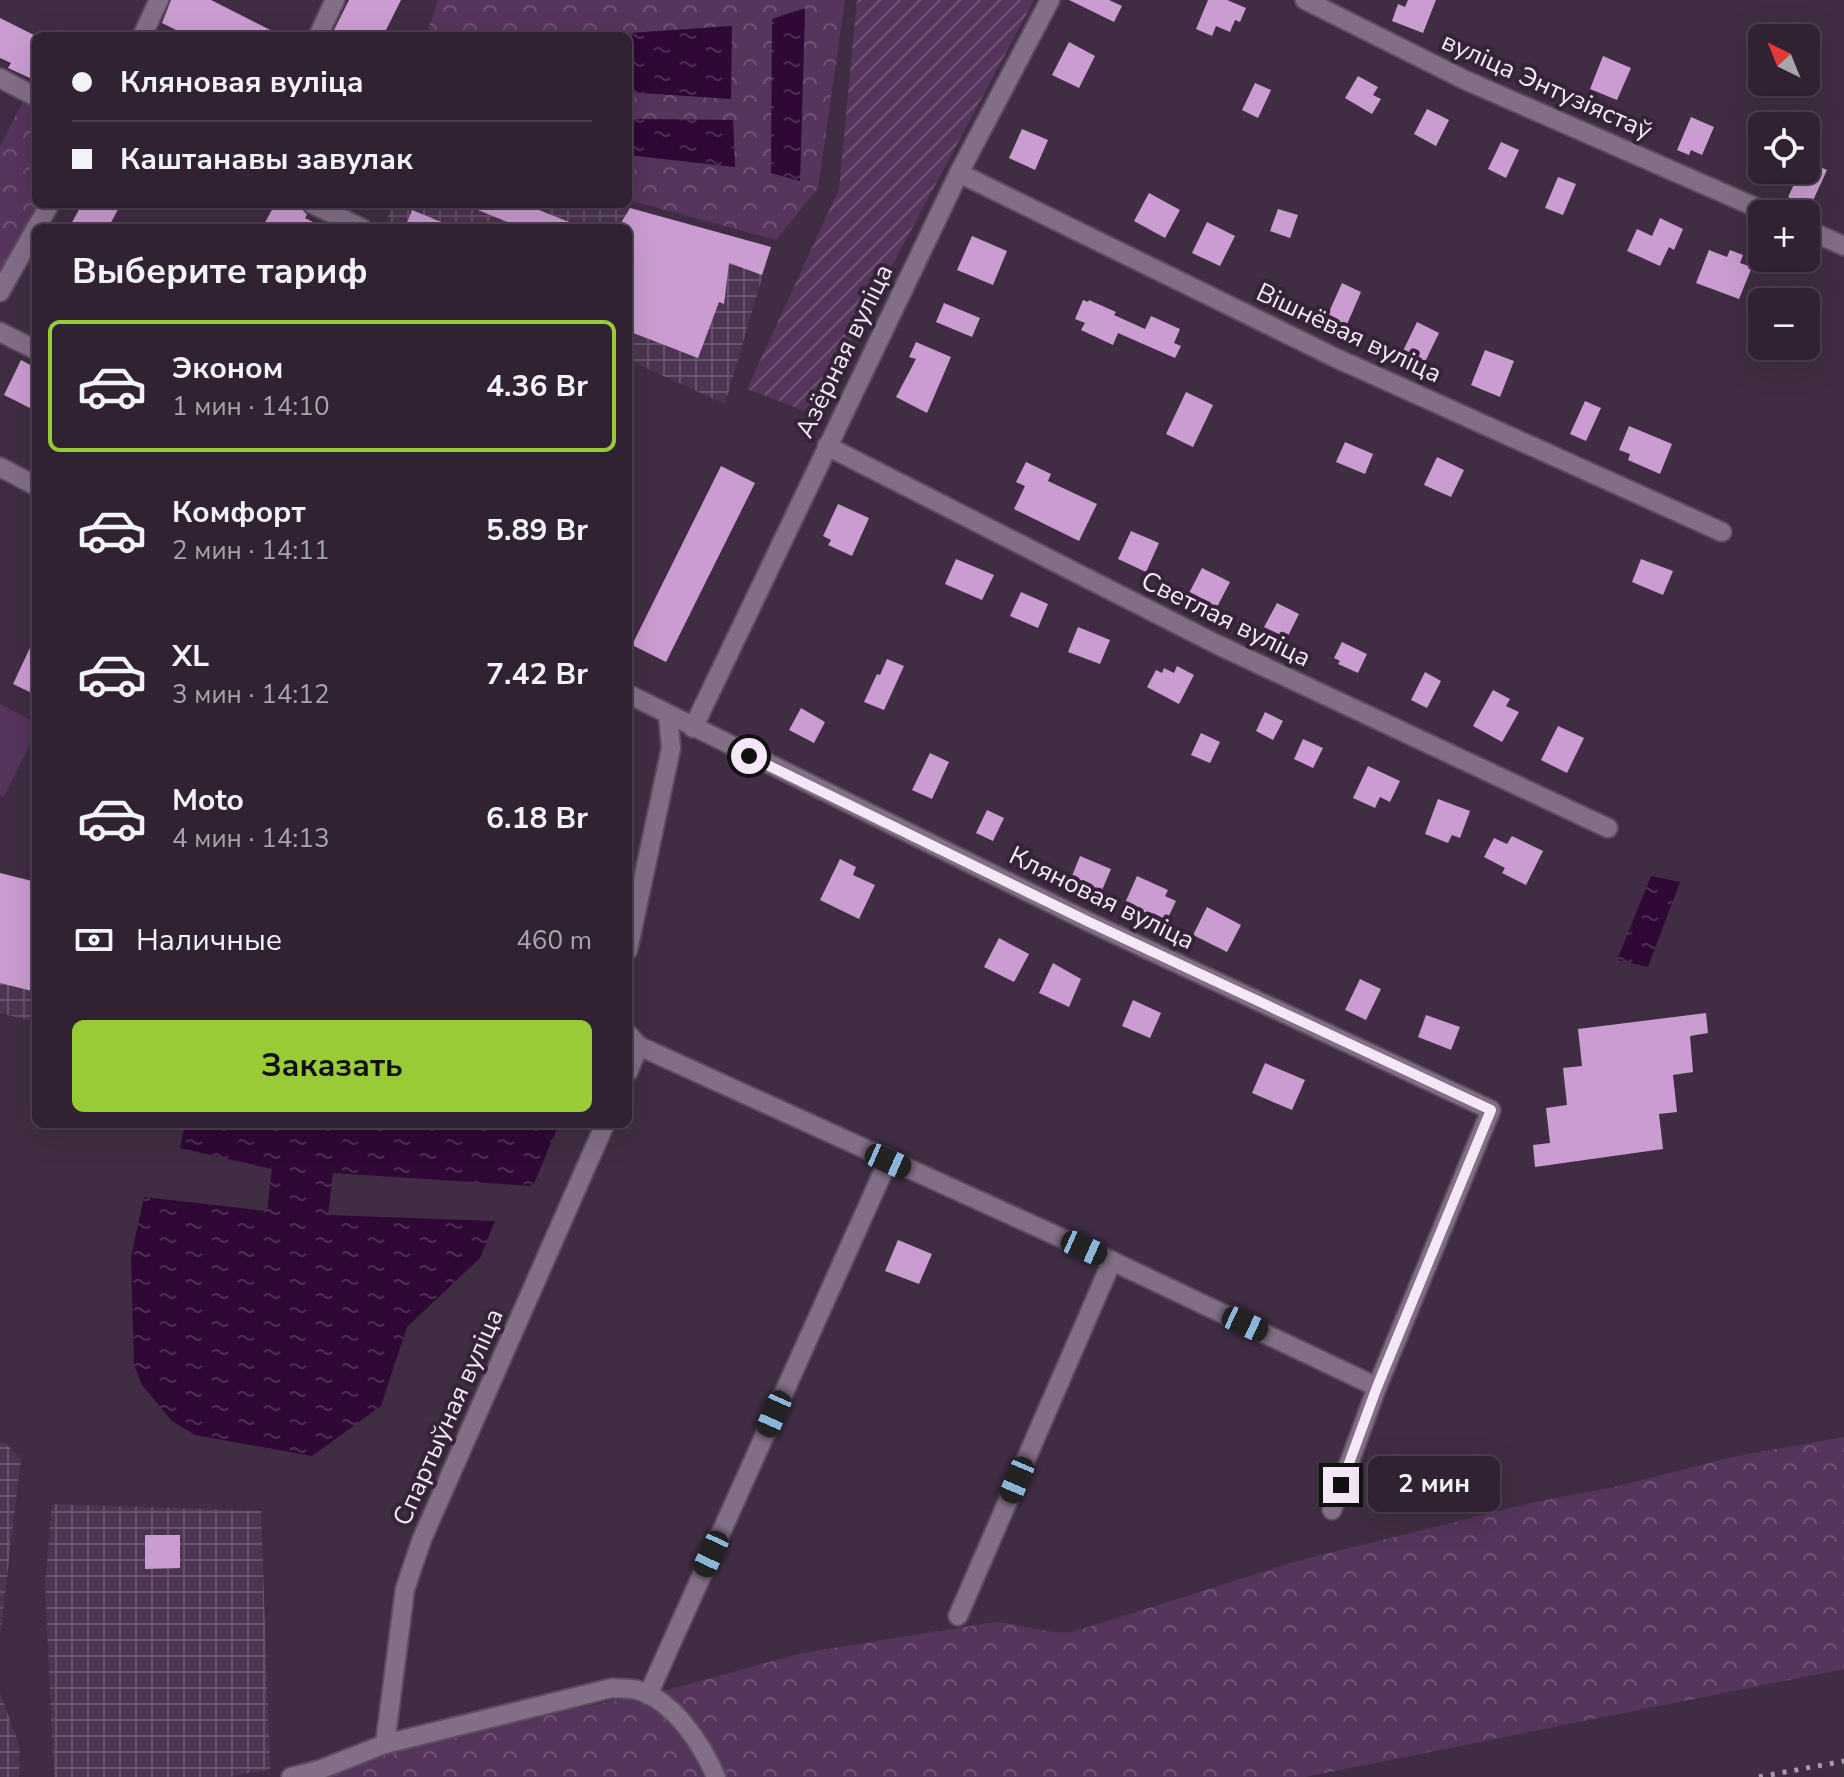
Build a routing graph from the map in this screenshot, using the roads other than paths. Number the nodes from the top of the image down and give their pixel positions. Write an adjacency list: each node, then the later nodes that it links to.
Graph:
1 (159, 0): 5 (street)
2 (335, 0): 6 (street)
3 (1050, 0): 9 (street, Азёрная вуліца)
4 (1305, 0): 10 (street, вуліца Энтузіястаў)
5 (144, 32)
6 (320, 32)
7 (0, 78): 8 (street)
8 (32, 95)
9 (959, 173): 19 (street, Азёрная вуліца); 22 (street, Вішнёвая вуліца)
10 (1748, 204)
11 (320, 208): 12 (street)
12 (354, 224)
13 (32, 235): 16 (street)
14 (1820, 235): 15 (street)
15 (1844, 246)
16 (0, 292)
17 (0, 332): 18 (street)
18 (32, 348)
19 (827, 446): 25 (street, Азёрная вуліца); 26 (street, Светлая вуліца)
20 (0, 467): 21 (street)
21 (32, 484)
22 (1722, 532)
23 (632, 696): 24 (street, Кляновая вуліца)
24 (668, 715): 25 (street, Кляновая вуліца); 27 (street)
25 (693, 728): 32 (street, Кляновая вуліца)
26 (1608, 828)
27 (632, 931)
28 (634, 1040): 30 (street)
29 (603, 1128): 36 (street, Спартыўная вуліца)
30 (888, 1161): 31 (street); 35 (street)
31 (1112, 1261): 32 (street); 34 (street)
32 (1377, 1387): 33 (street)
33 (1332, 1510)
34 (958, 1616)
35 (648, 1695): 36 (street); 38 (street)
36 (385, 1744): 37 (street)
37 (291, 1777)
38 (716, 1777)

